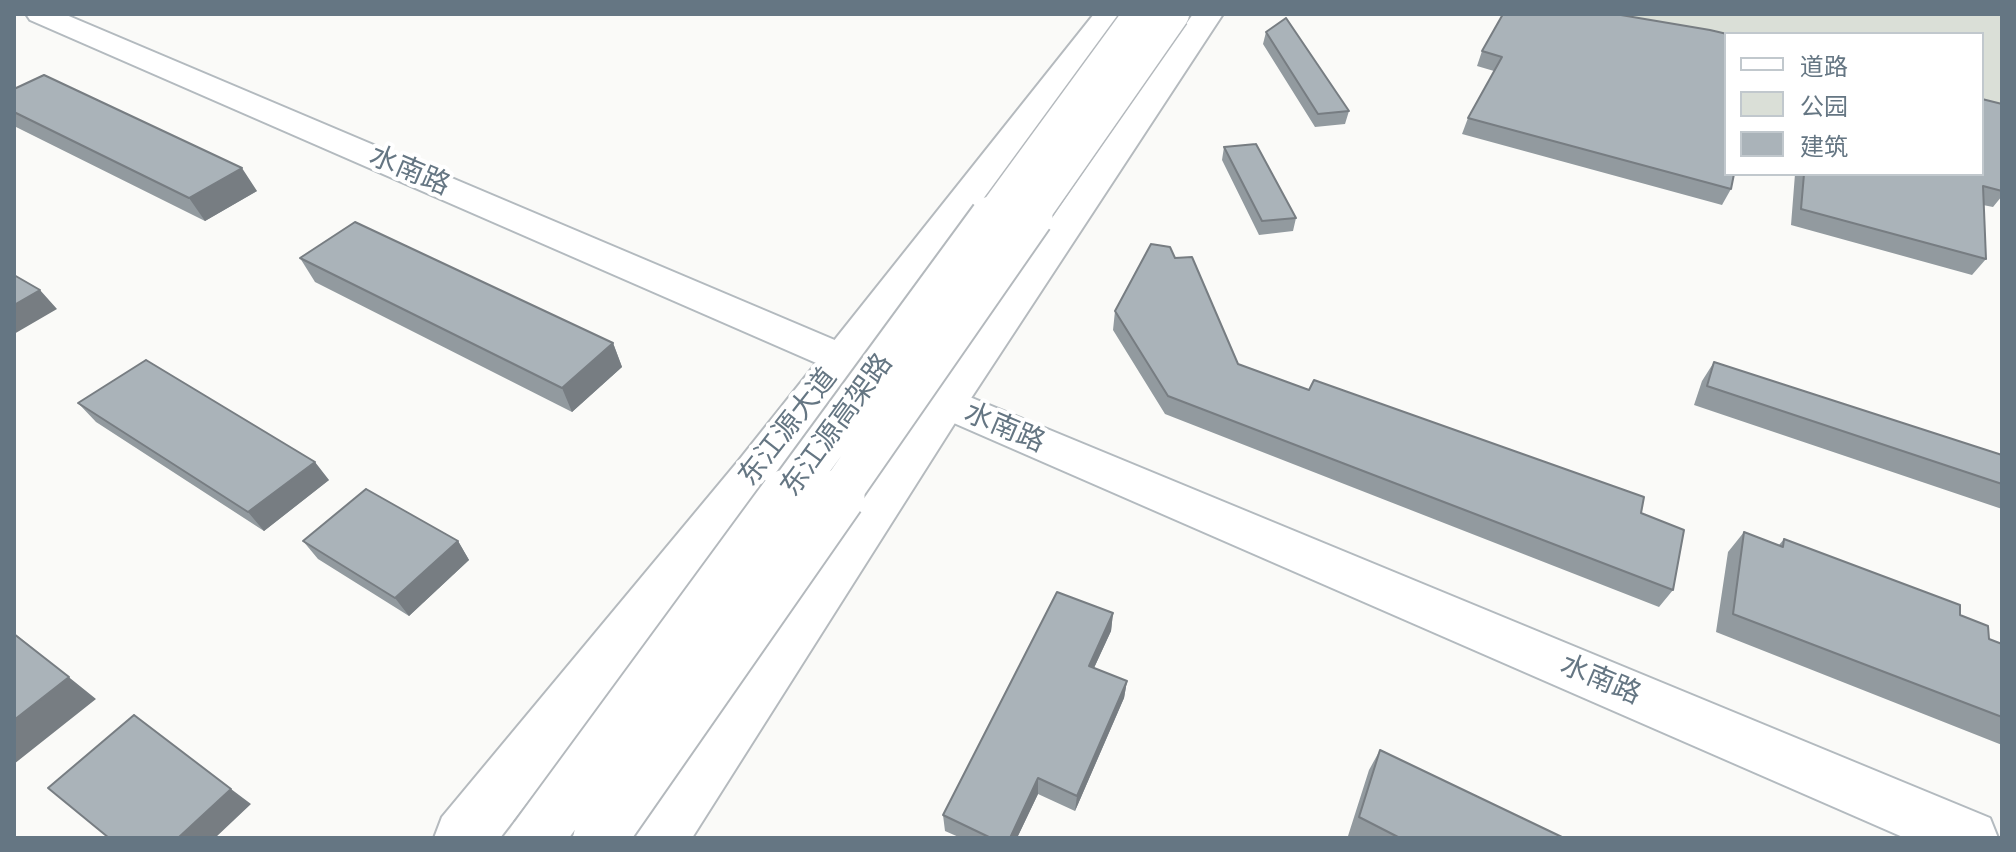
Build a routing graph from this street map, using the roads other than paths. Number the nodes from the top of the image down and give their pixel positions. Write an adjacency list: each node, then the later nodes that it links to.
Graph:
1 (1109, 14): 6 (main road, 东江源大道)
2 (1140, 14): 9 (main road, 东江源高架路, bridge)
3 (1173, 14): 10 (main road, 东江源高架路, bridge)
4 (1208, 14): 7 (main road)
5 (37, 19): 6 (street, 水南路)
6 (843, 358): 7 (street, 水南路); 8 (main road, 东江源大道)
7 (945, 404): 11 (main road); 12 (street, 水南路)
8 (463, 838)
9 (536, 838)
10 (600, 838)
11 (658, 838)
12 (1970, 838)

